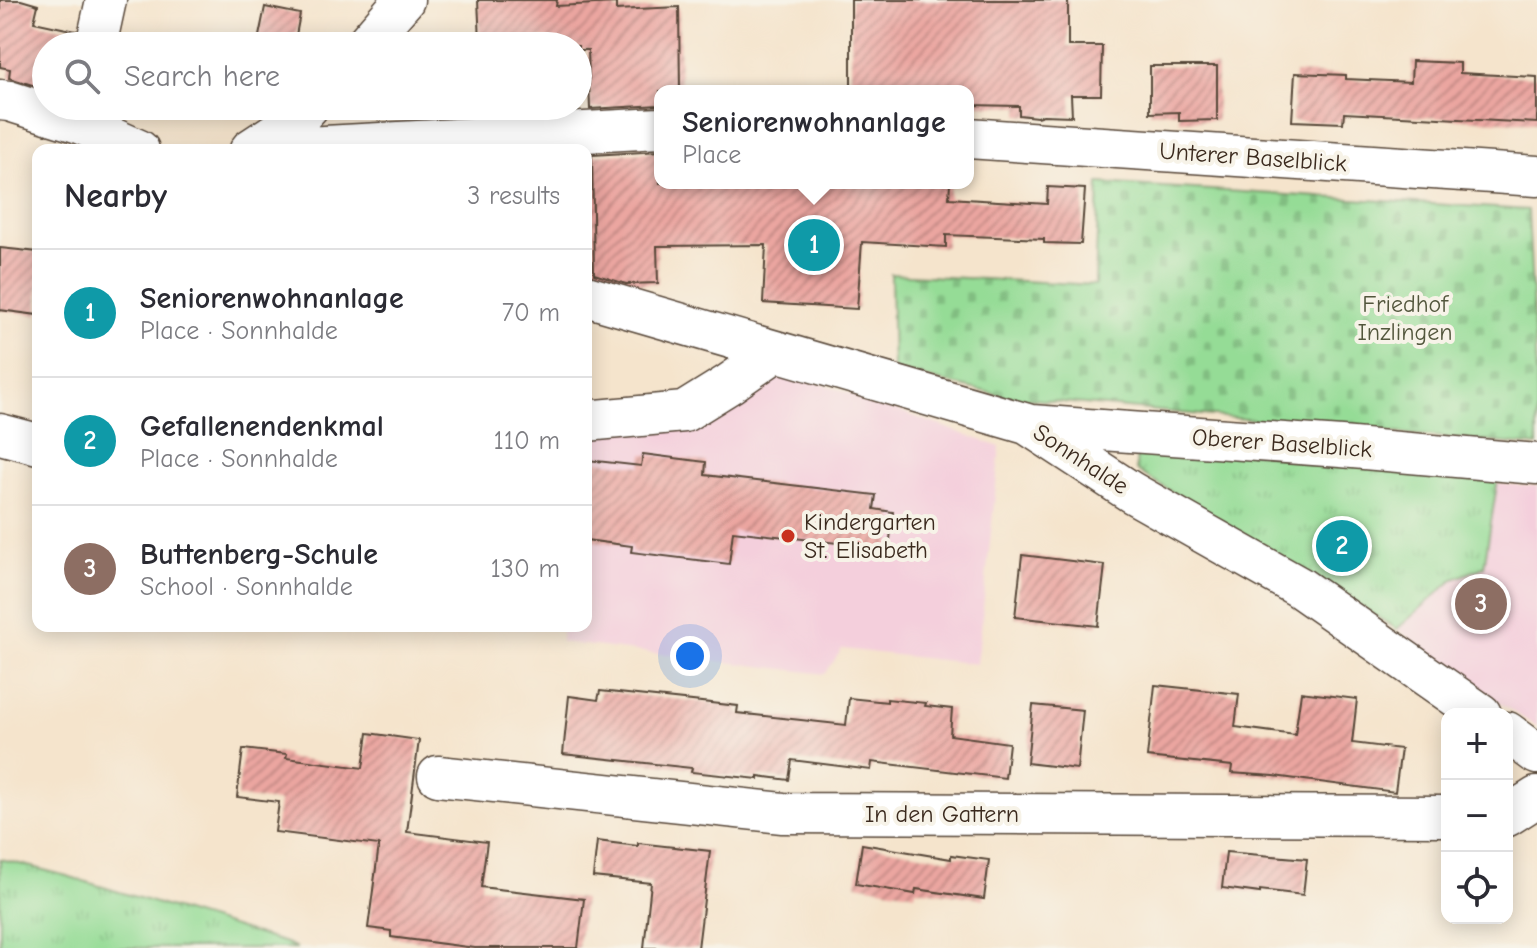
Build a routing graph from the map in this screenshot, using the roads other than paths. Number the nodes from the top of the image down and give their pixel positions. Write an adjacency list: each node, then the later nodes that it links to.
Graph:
1 (106, 0): 3 (street)
2 (404, 0): 4 (street)
3 (99, 32)
4 (376, 32)
5 (0, 100): 6 (street)
6 (32, 105)
7 (91, 120): 11 (street)
8 (295, 120): 12 (street)
9 (654, 128): 13 (street)
10 (974, 138): 14 (street, Unterer Baselblick)
11 (129, 144)
12 (259, 144)
13 (362, 144)
14 (1537, 176)
15 (592, 298): 16 (street, Sonnhalde)
16 (775, 352): 17 (street); 18 (street, Sonnhalde)
17 (592, 420)
18 (1027, 424): 21 (street, Oberer Baselblick); 22 (street, Sonnhalde)
19 (0, 434): 20 (street)
20 (32, 442)
21 (1537, 464)
22 (1472, 708)
23 (1513, 736): 24 (street)
24 (1537, 754)
25 (438, 776): 28 (street, In den Gattern)
26 (1537, 797): 27 (street)
27 (1513, 812)
28 (1441, 816)

